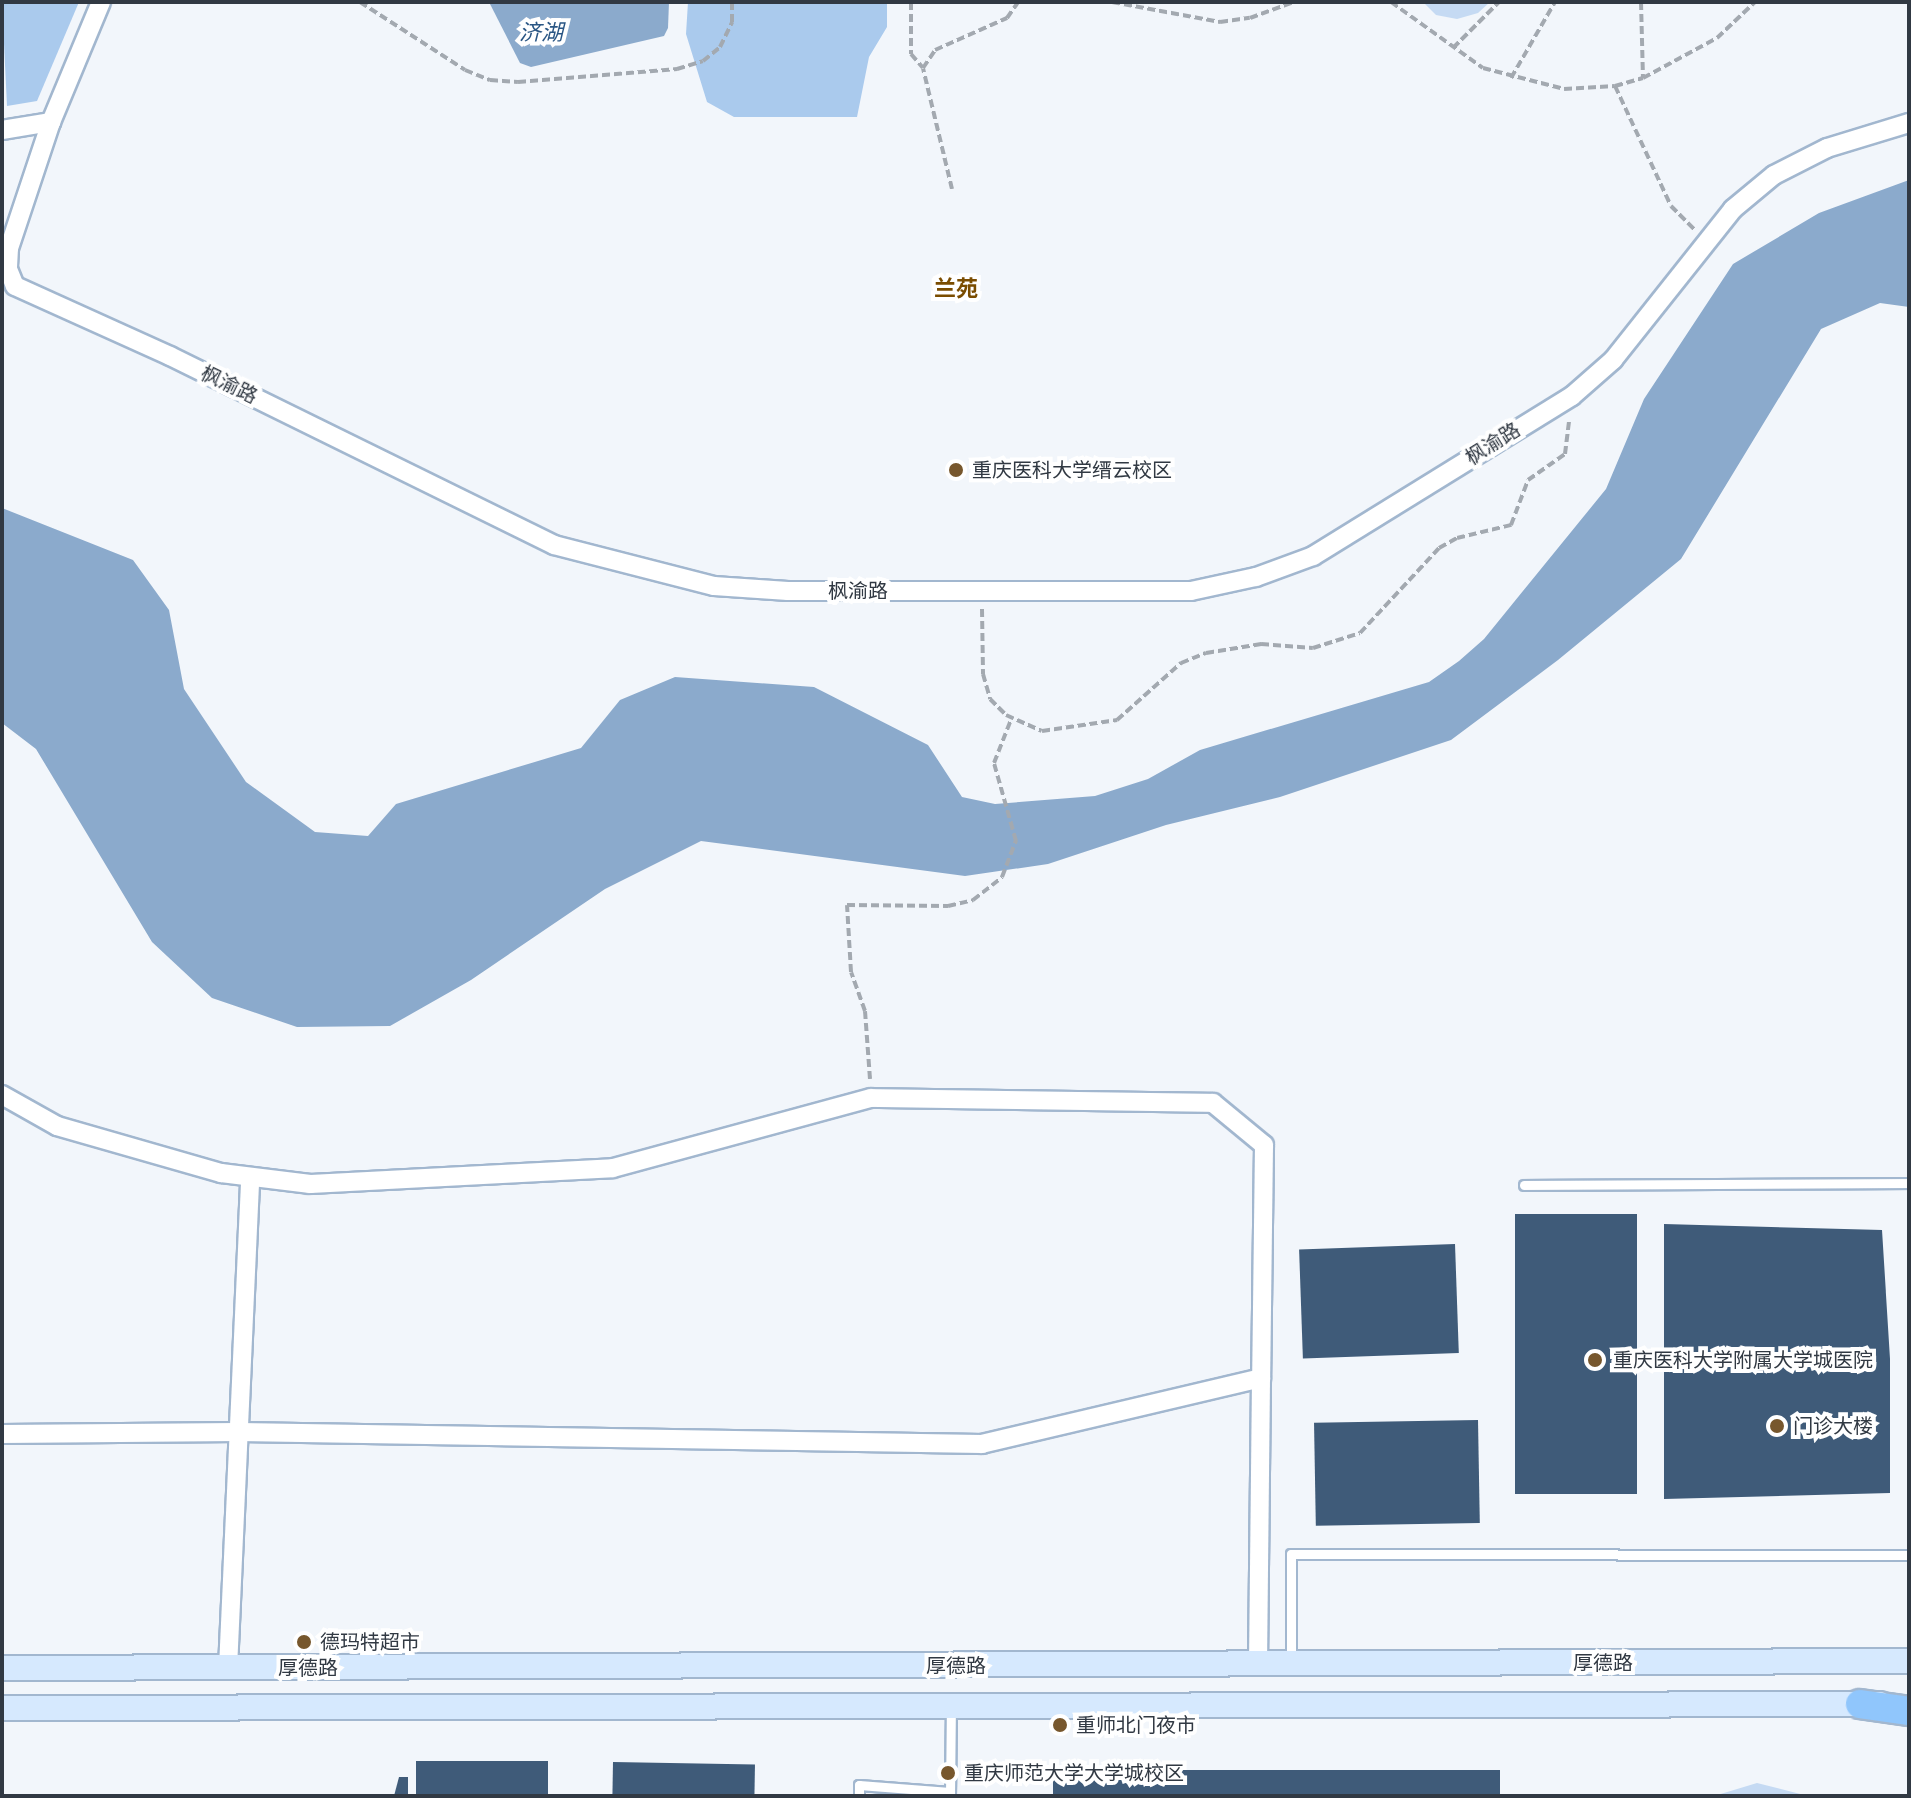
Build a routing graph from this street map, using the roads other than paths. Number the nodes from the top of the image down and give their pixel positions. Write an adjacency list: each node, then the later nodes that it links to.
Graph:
1 (101, 2): 2 (street, 枫渝路)
2 (51, 122): 3 (street, 枫渝路); 4 (street)
3 (1909, 123)
4 (2, 130)
5 (2, 1095): 6 (street)
6 (250, 1177): 9 (street); 10 (street)
7 (1909, 1183): 8 (lane)
8 (1524, 1185)
9 (1261, 1378): 10 (street); 14 (street)
10 (239, 1432): 11 (street); 17 (street)
11 (2, 1434)
12 (1909, 1555): 15 (lane)
13 (1909, 1661): 15 (main road, 厚德路)
14 (1258, 1665): 15 (main road, 厚德路); 17 (main road, 厚德路)
15 (1291, 1665)
16 (2, 1668): 17 (main road, 厚德路)
17 (228, 1668)
18 (951, 1704): 19 (main road, 厚德路); 21 (main road, 厚德路); 23 (lane)
19 (1860, 1704): 20 (main road, 厚德路); 22 (highway)
20 (1909, 1704)
21 (2, 1708)
22 (1909, 1711)
23 (950, 1794): 24 (lane)
24 (859, 1796)

